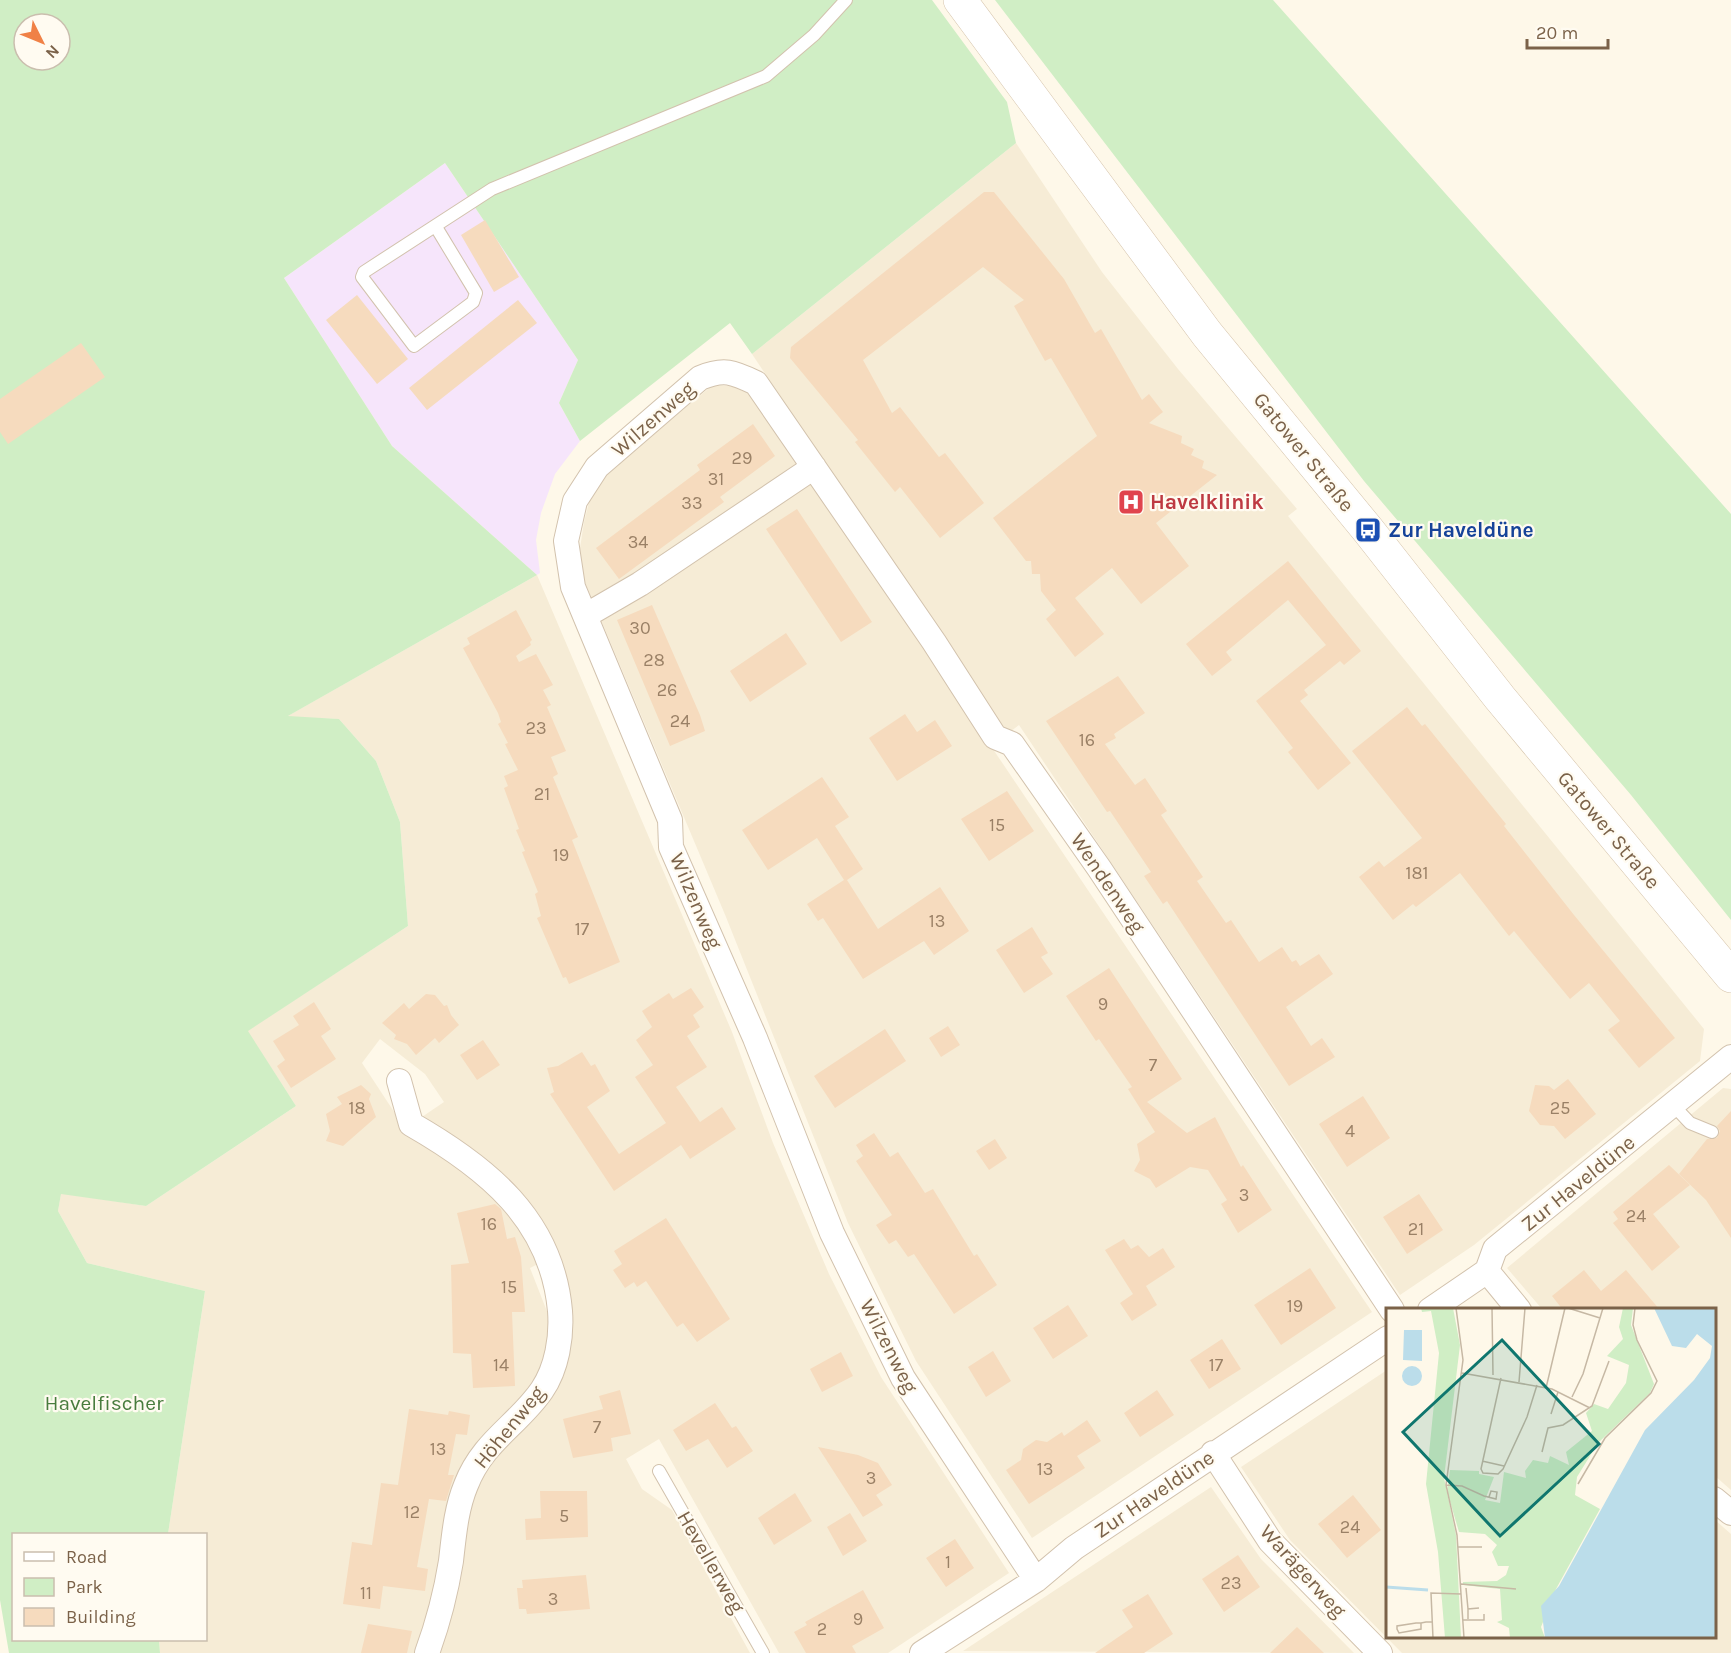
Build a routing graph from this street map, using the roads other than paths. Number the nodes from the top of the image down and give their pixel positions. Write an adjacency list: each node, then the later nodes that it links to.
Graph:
1 (846, 0): 3 (lane)
2 (960, 0): 6 (main road, Gatower Straße)
3 (436, 227): 3 (lane)
4 (814, 466): 5 (street); 5 (street, Wilzenweg); 12 (street, Wendenweg)
5 (585, 616): 20 (street, Wilzenweg)
6 (1731, 976)
7 (1731, 1057): 9 (street, Zur Haveldüne)
8 (399, 1081): 22 (street, Höhenweg)
9 (1673, 1105): 10 (lane); 11 (street, Zur Haveldüne)
10 (1712, 1132)
11 (1487, 1271): 13 (street, Zur Haveldüne); 14 (street)
12 (1391, 1308)
13 (1433, 1308)
14 (1517, 1308)
15 (1386, 1339): 16 (street, Zur Haveldüne)
16 (1214, 1453): 20 (street, Zur Haveldüne); 24 (street, Warägerweg)
17 (659, 1471): 23 (lane, Hevellerweg)
18 (1716, 1501): 19 (street)
19 (1731, 1513)
20 (1036, 1580): 21 (street, Zur Haveldüne)
21 (935, 1650)
22 (427, 1653)
23 (763, 1653)
24 (1380, 1653)

